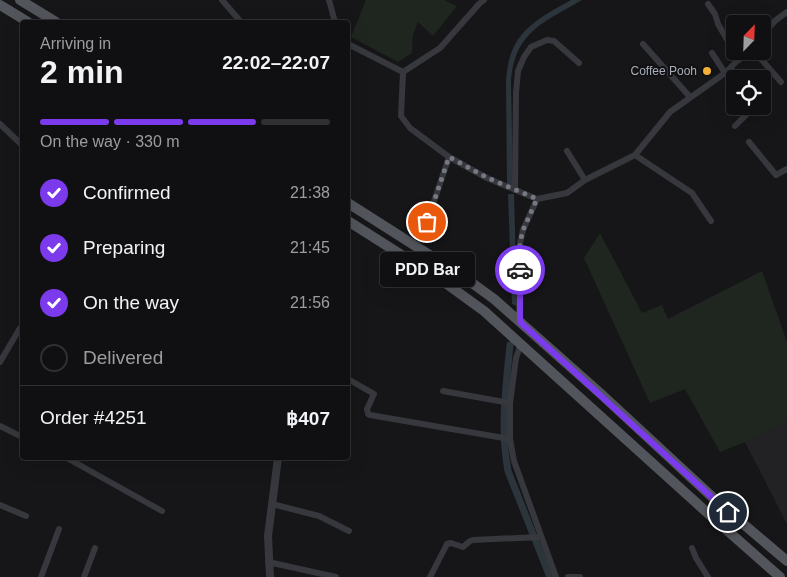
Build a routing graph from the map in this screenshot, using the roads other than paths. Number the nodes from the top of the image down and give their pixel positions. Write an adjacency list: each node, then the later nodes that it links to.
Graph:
1 (20, 0): 9 (main road)
2 (222, 0): 10 (street)
3 (329, 0): 11 (street)
4 (484, 0): 21 (street)
5 (708, 4): 13 (street)
6 (0, 5): 8 (main road)
7 (787, 12): 12 (street)
8 (25, 20)
9 (53, 20)
10 (239, 20)
11 (334, 20)
12 (771, 25)
13 (726, 38)
14 (643, 44): 24 (street)
15 (350, 45): 21 (street)
16 (712, 53): 22 (street)
17 (739, 60): 20 (street)
18 (762, 60): 23 (street)
19 (579, 63): 35 (street)
20 (731, 68): 22 (street)
21 (403, 72): 32 (street)
22 (725, 73): 24 (street)
23 (781, 82)
24 (690, 97): 31 (street)
25 (746, 115): 27 (street)
26 (0, 124): 29 (street)
27 (735, 126)
28 (749, 142): 33 (street)
29 (20, 143)
30 (567, 151): 34 (street)
31 (635, 155): 34 (street); 38 (street)
32 (449, 157): 35 (street); 40 (street)
33 (787, 168)
34 (585, 180): 36 (street)
35 (515, 190): 36 (street)
36 (537, 199): 41 (street)
37 (350, 204): 41 (main road)
38 (711, 221)
39 (350, 222): 43 (main road)
40 (427, 222)
41 (520, 322): 62 (main road)
42 (20, 328): 44 (street)
43 (521, 344): 47 (street); 64 (main road)
44 (0, 362)
45 (350, 380): 50 (street)
46 (443, 391): 47 (street)
47 (510, 403): 50 (street)
48 (0, 426): 49 (street)
49 (20, 436)
50 (510, 439): 59 (street)
51 (71, 460): 55 (street)
52 (278, 460): 53 (street)
53 (272, 504): 58 (street); 63 (street)
54 (0, 505): 56 (street)
55 (162, 511)
56 (26, 516)
57 (59, 528): 65 (street)
58 (349, 531)
59 (541, 537): 69 (street); 70 (street)
60 (94, 548): 66 (street)
61 (692, 548): 73 (street)
62 (787, 561)
63 (268, 562): 67 (street); 68 (street)
64 (778, 576)
65 (41, 577)
66 (84, 577)
67 (270, 577)
68 (336, 577)
69 (430, 577)
70 (556, 577)
71 (568, 577): 72 (street)
72 (580, 577)
73 (708, 577)

